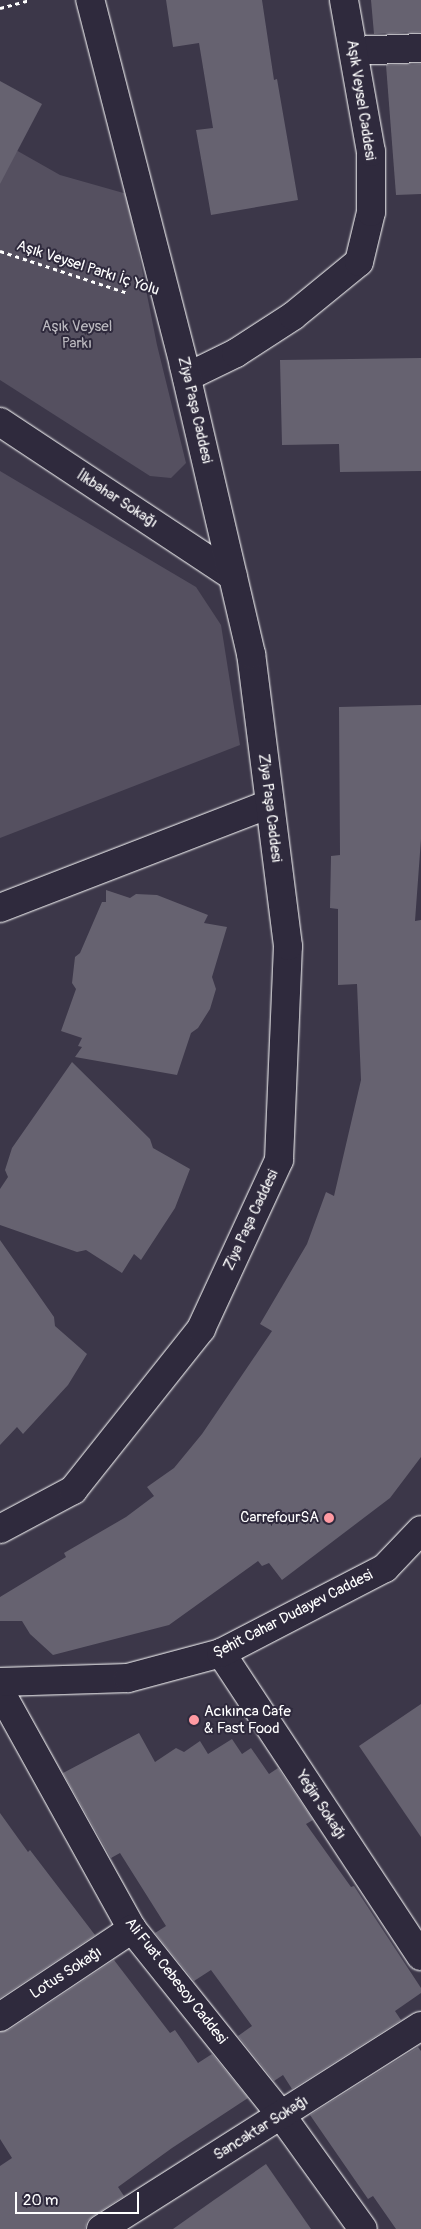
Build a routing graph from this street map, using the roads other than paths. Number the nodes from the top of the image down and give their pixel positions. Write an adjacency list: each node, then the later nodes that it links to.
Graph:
1 (90, 0): 5 (street, Ziya Paşa Caddesi)
2 (344, 0): 4 (street, Aşık Veysel Caddesi)
3 (421, 48): 4 (street)
4 (354, 51): 5 (street, Aşık Veysel Caddesi)
5 (187, 377): 7 (street, Ziya Paşa Caddesi)
6 (0, 422): 7 (street, İlkbahar Sokağı)
7 (233, 576): 8 (street, Ziya Paşa Caddesi)
8 (270, 804): 9 (street); 10 (street, Ziya Paşa Caddesi)
9 (0, 908)
10 (2, 1525)
11 (421, 1530): 12 (street, Şehit Cahar Dudayev Caddesi)
12 (221, 1653): 13 (street, Şehit Cahar Dudayev Caddesi); 18 (street, Yeğin Sokağı)
13 (0, 1682)
14 (0, 1691): 17 (street, Ali Fuat Cebesoy Caddesi)
15 (0, 1712): 16 (street)
16 (0, 1739)
17 (132, 1930): 19 (street, Lotus Sokağı); 21 (street, Ali Fuat Cebesoy Caddesi)
18 (421, 1956)
19 (0, 2017)
20 (421, 2026): 21 (street, Sancaktar Sokağı)
21 (281, 2115): 22 (street, Sancaktar Sokağı); 23 (street, Ali Fuat Cebesoy Caddesi)
22 (101, 2229)
23 (363, 2229)

